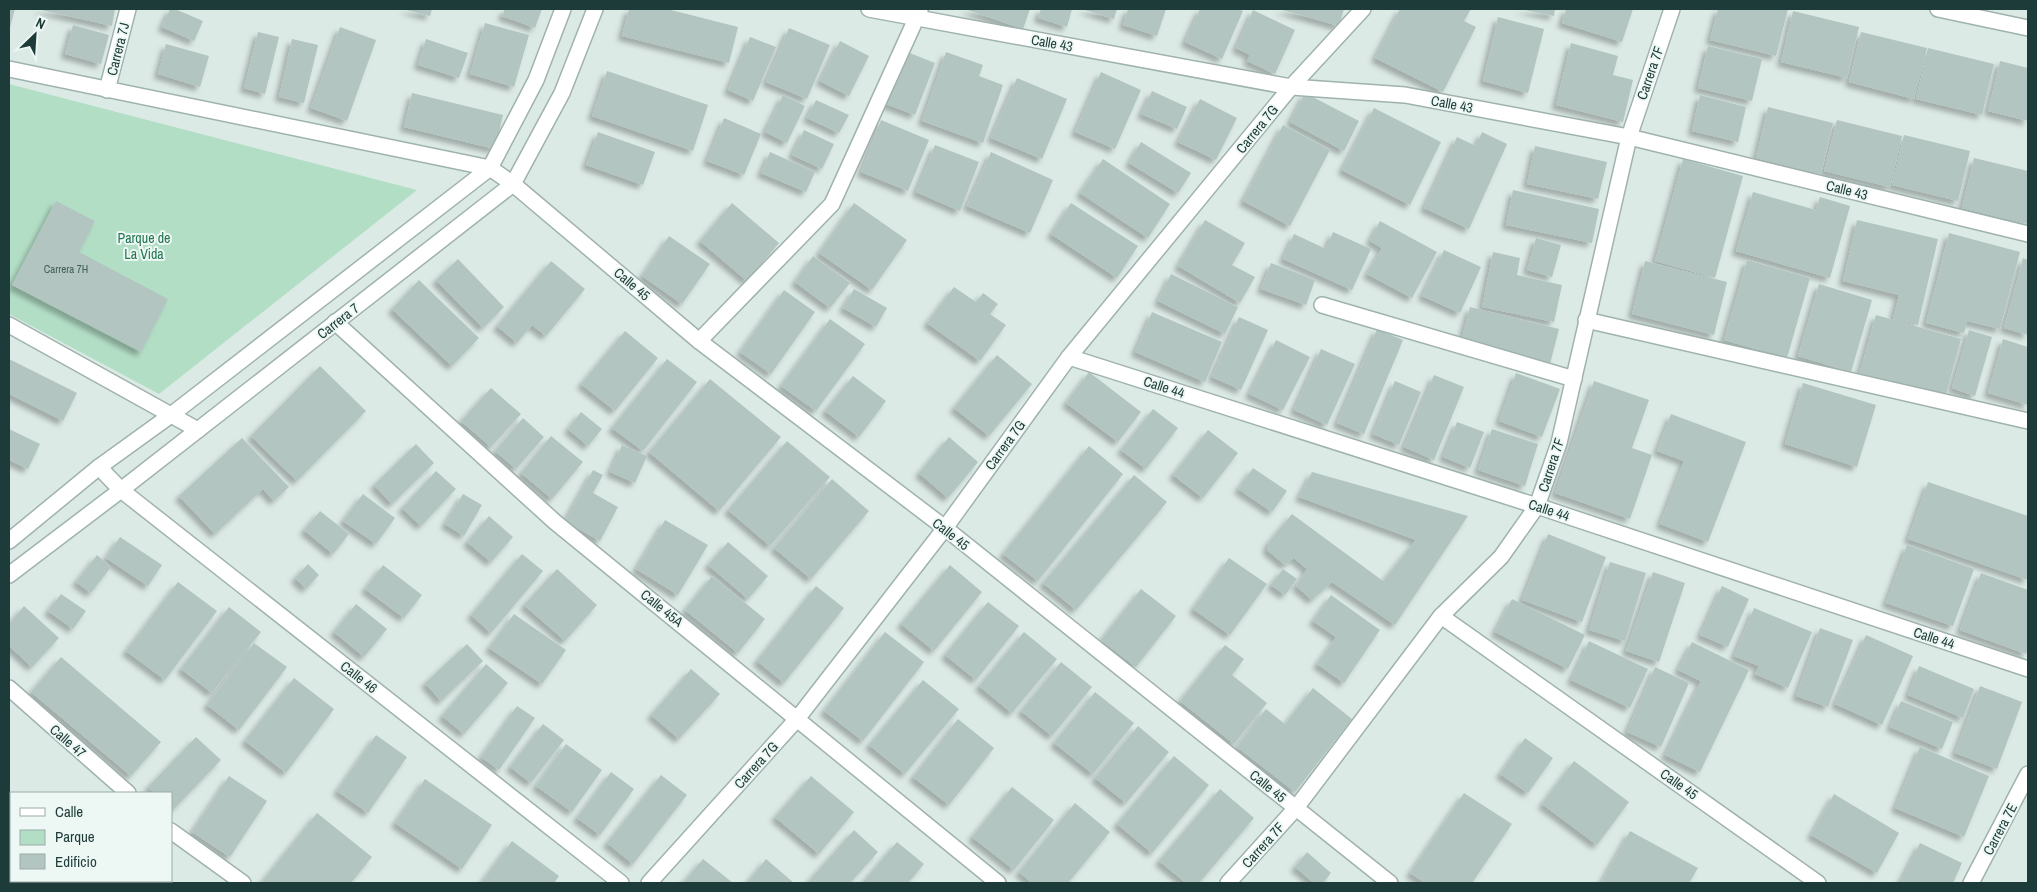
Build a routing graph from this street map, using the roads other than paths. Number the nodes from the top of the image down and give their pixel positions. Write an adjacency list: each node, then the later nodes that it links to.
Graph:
1 (128, 9): 12 (street, Carrera 7J)
2 (563, 9): 14 (street, Carrera 7)
3 (595, 9): 15 (street, Carrera 7)
4 (869, 9): 8 (street, Calle 43)
5 (1363, 9): 11 (street, Carrera 7G)
6 (1672, 9): 13 (street, Carrera 7F)
7 (1938, 9): 9 (street)
8 (919, 14): 11 (street, Calle 43); 21 (street)
9 (2028, 28)
10 (9, 69): 12 (street)
11 (1291, 87): 13 (street, Calle 43); 22 (street, Carrera 7G)
12 (107, 90): 14 (street)
13 (1628, 137): 16 (street, Calle 43); 18 (street, Carrera 7F)
14 (490, 168): 15 (street, Calle 45); 24 (street, Carrera 7)
15 (513, 184): 19 (street, Carrera 7); 21 (street, Calle 45)
16 (2028, 234)
17 (1322, 304): 23 (street)
18 (1586, 320): 23 (street, Carrera 7F); 25 (street)
19 (335, 322): 26 (street, Carrera 7); 36 (street, Calle 45A)
20 (9, 325): 24 (street)
21 (699, 341): 30 (street, Calle 45)
22 (1069, 357): 29 (street, Calle 44); 30 (street, Carrera 7G)
23 (1574, 379): 29 (street, Carrera 7F)
24 (171, 415): 26 (street); 27 (street, Carrera 7)
25 (2028, 421)
26 (198, 430): 28 (street, Carrera 7)
27 (99, 467): 28 (street, Calle 46); 31 (street, Carrera 7)
28 (121, 490): 32 (street, Carrera 7); 42 (street, Calle 46)
29 (1537, 506): 33 (street, Carrera 7F); 34 (street, Calle 44)
30 (945, 528): 36 (street, Carrera 7G); 39 (street, Calle 45)
31 (9, 541)
32 (9, 576)
33 (1441, 616): 39 (street, Carrera 7F); 47 (street, Calle 45)
34 (2028, 669)
35 (9, 688): 38 (street, Calle 47)
36 (797, 719): 43 (street, Carrera 7G); 44 (street, Calle 45A)
37 (2028, 774): 48 (street, Carrera 7E)
38 (127, 792)
39 (1296, 808): 45 (street, Carrera 7F); 46 (street, Calle 45)
40 (172, 832): 41 (street)
41 (243, 883)
42 (621, 883)
43 (650, 883)
44 (998, 883)
45 (1228, 883)
46 (1390, 883)
47 (1818, 883)
48 (1971, 883)

